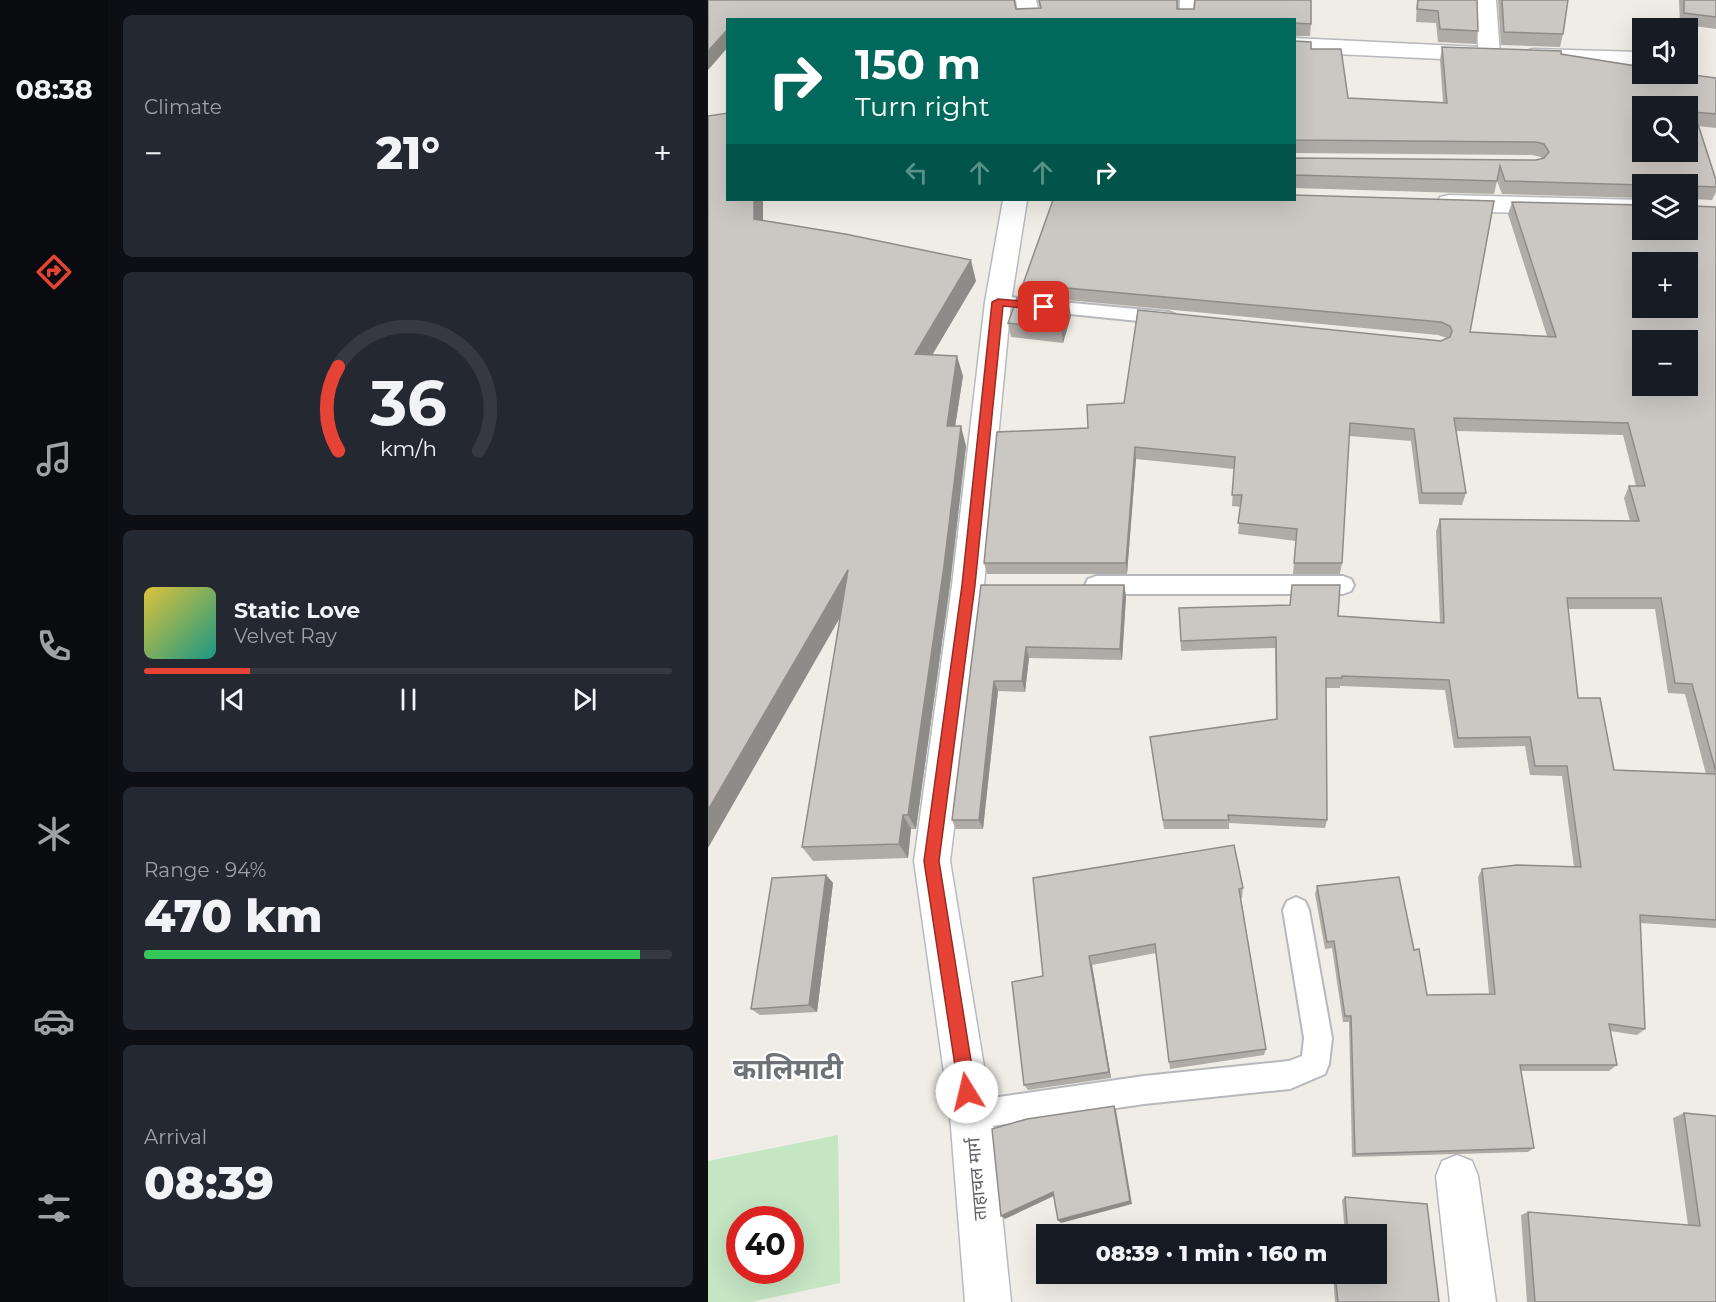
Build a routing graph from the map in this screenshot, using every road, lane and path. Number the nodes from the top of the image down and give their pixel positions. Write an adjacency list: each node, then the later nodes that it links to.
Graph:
1 (1026, 0): 4 (street)
2 (1187, 0): 5 (lane)
3 (1486, 0): 7 (street)
4 (1030, 18)
5 (1186, 18)
6 (1296, 45): 7 (street)
7 (1489, 54): 8 (street)
8 (1632, 59)
9 (1015, 201): 12 (street, ताहाचल मार्ग)
10 (1430, 202): 11 (street)
11 (1632, 208)
12 (998, 302): 13 (lane); 17 (street, ताहाचल मार्ग)
13 (1188, 320)
14 (1074, 585): 15 (lane)
15 (1343, 585)
16 (1296, 910): 17 (lane)
17 (971, 1114): 19 (street, ताहाचल मार्ग)
18 (1457, 1176): 20 (street)
19 (988, 1302)
20 (1473, 1302)

